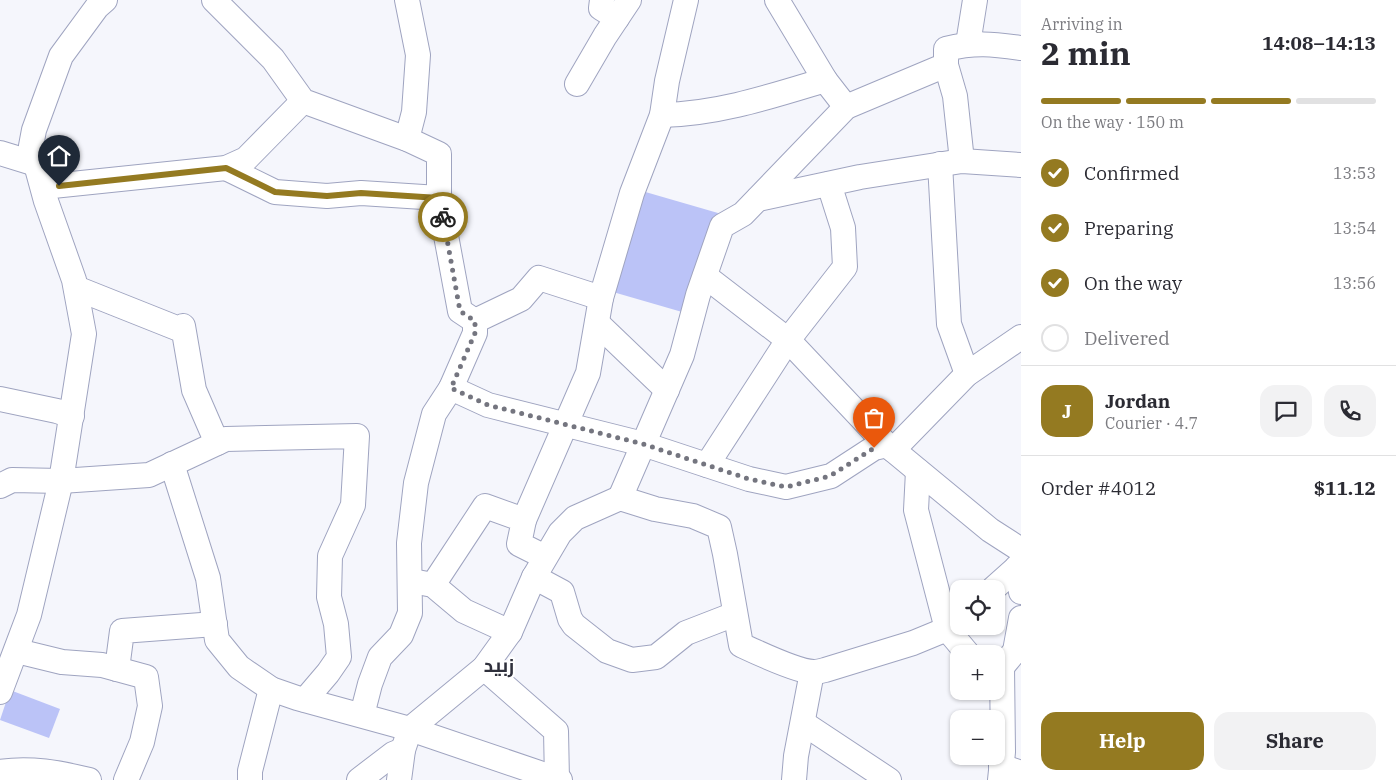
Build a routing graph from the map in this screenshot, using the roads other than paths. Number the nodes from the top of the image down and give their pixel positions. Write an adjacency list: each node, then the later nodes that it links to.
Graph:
1 (105, 0): 19 (street)
2 (214, 0): 13 (street)
3 (407, 0): 16 (street)
4 (686, 0): 15 (street)
5 (777, 0): 11 (street)
6 (976, 0): 8 (street)
7 (608, 5): 12 (street)
8 (968, 44): 9 (street); 10 (street)
9 (1021, 48)
10 (946, 65): 14 (street); 18 (street)
11 (825, 80): 14 (street); 15 (street)
12 (577, 84)
13 (303, 101): 16 (street); 21 (street)
14 (846, 107): 25 (street)
15 (662, 115): 28 (street)
16 (407, 139): 24 (street)
17 (0, 153): 19 (street)
18 (951, 163): 20 (street); 22 (street); 33 (street)
19 (36, 164): 23 (street)
20 (1021, 165)
21 (226, 168): 23 (street); 24 (street)
22 (828, 184): 25 (street); 32 (street)
23 (43, 187): 27 (street)
24 (439, 198): 29 (street)
25 (758, 199): 26 (street)
26 (705, 276): 32 (street); 35 (street)
27 (76, 288): 37 (street); 39 (street)
28 (601, 298): 29 (street); 30 (street)
29 (475, 321): 34 (street)
30 (596, 323): 35 (street); 38 (street)
31 (1021, 337): 33 (street)
32 (788, 340): 41 (street); 43 (street)
33 (967, 374): 41 (street)
34 (451, 388): 38 (street); 51 (street)
35 (667, 390): 40 (street)
36 (0, 399): 37 (street)
37 (72, 416): 45 (street)
38 (565, 424): 40 (street); 48 (street)
39 (217, 443): 42 (street); 68 (street)
40 (643, 444): 43 (street); 47 (street)
41 (890, 447): 43 (street); 44 (street)
42 (172, 464): 45 (street); 58 (street)
43 (707, 466)
44 (918, 471): 49 (street); 56 (street)
45 (61, 481): 46 (street); 61 (street)
46 (2, 484)
47 (620, 498): 50 (street); 55 (street)
48 (524, 520): 50 (street); 53 (street)
49 (1020, 561): 52 (street); 54 (street)
50 (540, 567): 55 (street); 60 (street)
51 (409, 580): 53 (street); 69 (street)
52 (1002, 580)
53 (433, 585): 60 (street)
54 (1021, 592)
55 (735, 614): 65 (street)
56 (950, 615)
57 (1021, 618): 62 (street)
58 (215, 624): 64 (street); 66 (street)
59 (950, 625): 65 (street)
60 (510, 632): 63 (street)
61 (10, 659): 64 (street); 67 (street)
62 (1009, 659): 73 (street)
63 (484, 668): 71 (street); 79 (street)
64 (117, 669): 75 (street)
65 (812, 672): 70 (street)
66 (271, 689): 68 (street); 76 (street)
67 (0, 692)
68 (305, 700): 69 (street)
69 (362, 716): 71 (street)
70 (803, 723): 80 (street); 81 (street)
71 (407, 739): 77 (street); 78 (street); 79 (street)
72 (0, 772): 74 (street)
73 (1008, 773)
74 (89, 780)
75 (126, 780)
76 (250, 780)
77 (359, 780)
78 (398, 780)
79 (558, 780)
80 (794, 780)
81 (889, 780)

